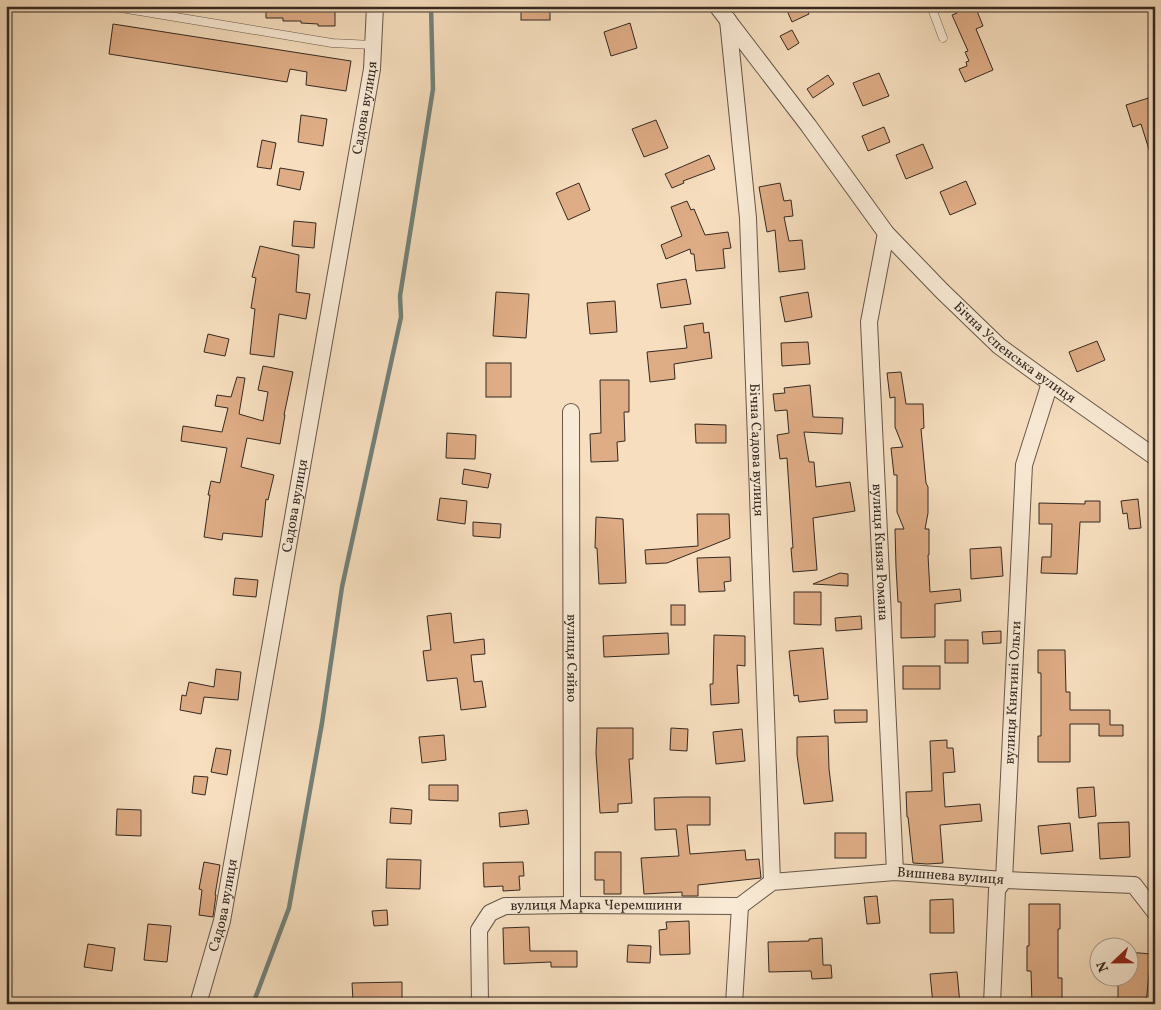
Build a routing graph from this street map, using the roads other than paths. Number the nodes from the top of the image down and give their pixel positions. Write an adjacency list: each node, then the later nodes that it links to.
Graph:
1 (109, 6): 6 (lane)
2 (375, 6): 6 (street, Садова вулиця)
3 (931, 6): 5 (lane)
4 (721, 10): 7 (street, Бічна Садова вулиця); 13 (street, Бічна Садова вулиця)
5 (943, 38)
6 (373, 45): 17 (street, Садова вулиця)
7 (886, 233): 8 (street, Бічна Успенська вулиця); 11 (street, вулиця Князя Романа)
8 (1050, 383): 10 (street, Бічна Успенська вулиця); 12 (street, вулиця Княгині Ольги)
9 (571, 412): 14 (street, вулиця Сяйво)
10 (1155, 457)
11 (895, 872): 12 (street, Вишнева вулиця); 13 (street, Вишнева вулиця)
12 (1004, 880): 16 (street, Вишнева вулиця); 20 (street, вулиця Княгині Ольги)
13 (772, 882): 15 (street)
14 (572, 905): 15 (street, вулиця Марка Черемшини); 18 (street, вулиця Марка Черемшини)
15 (740, 906): 19 (street)
16 (1155, 912)
17 (198, 1004)
18 (480, 1004)
19 (734, 1004)
20 (992, 1004)

